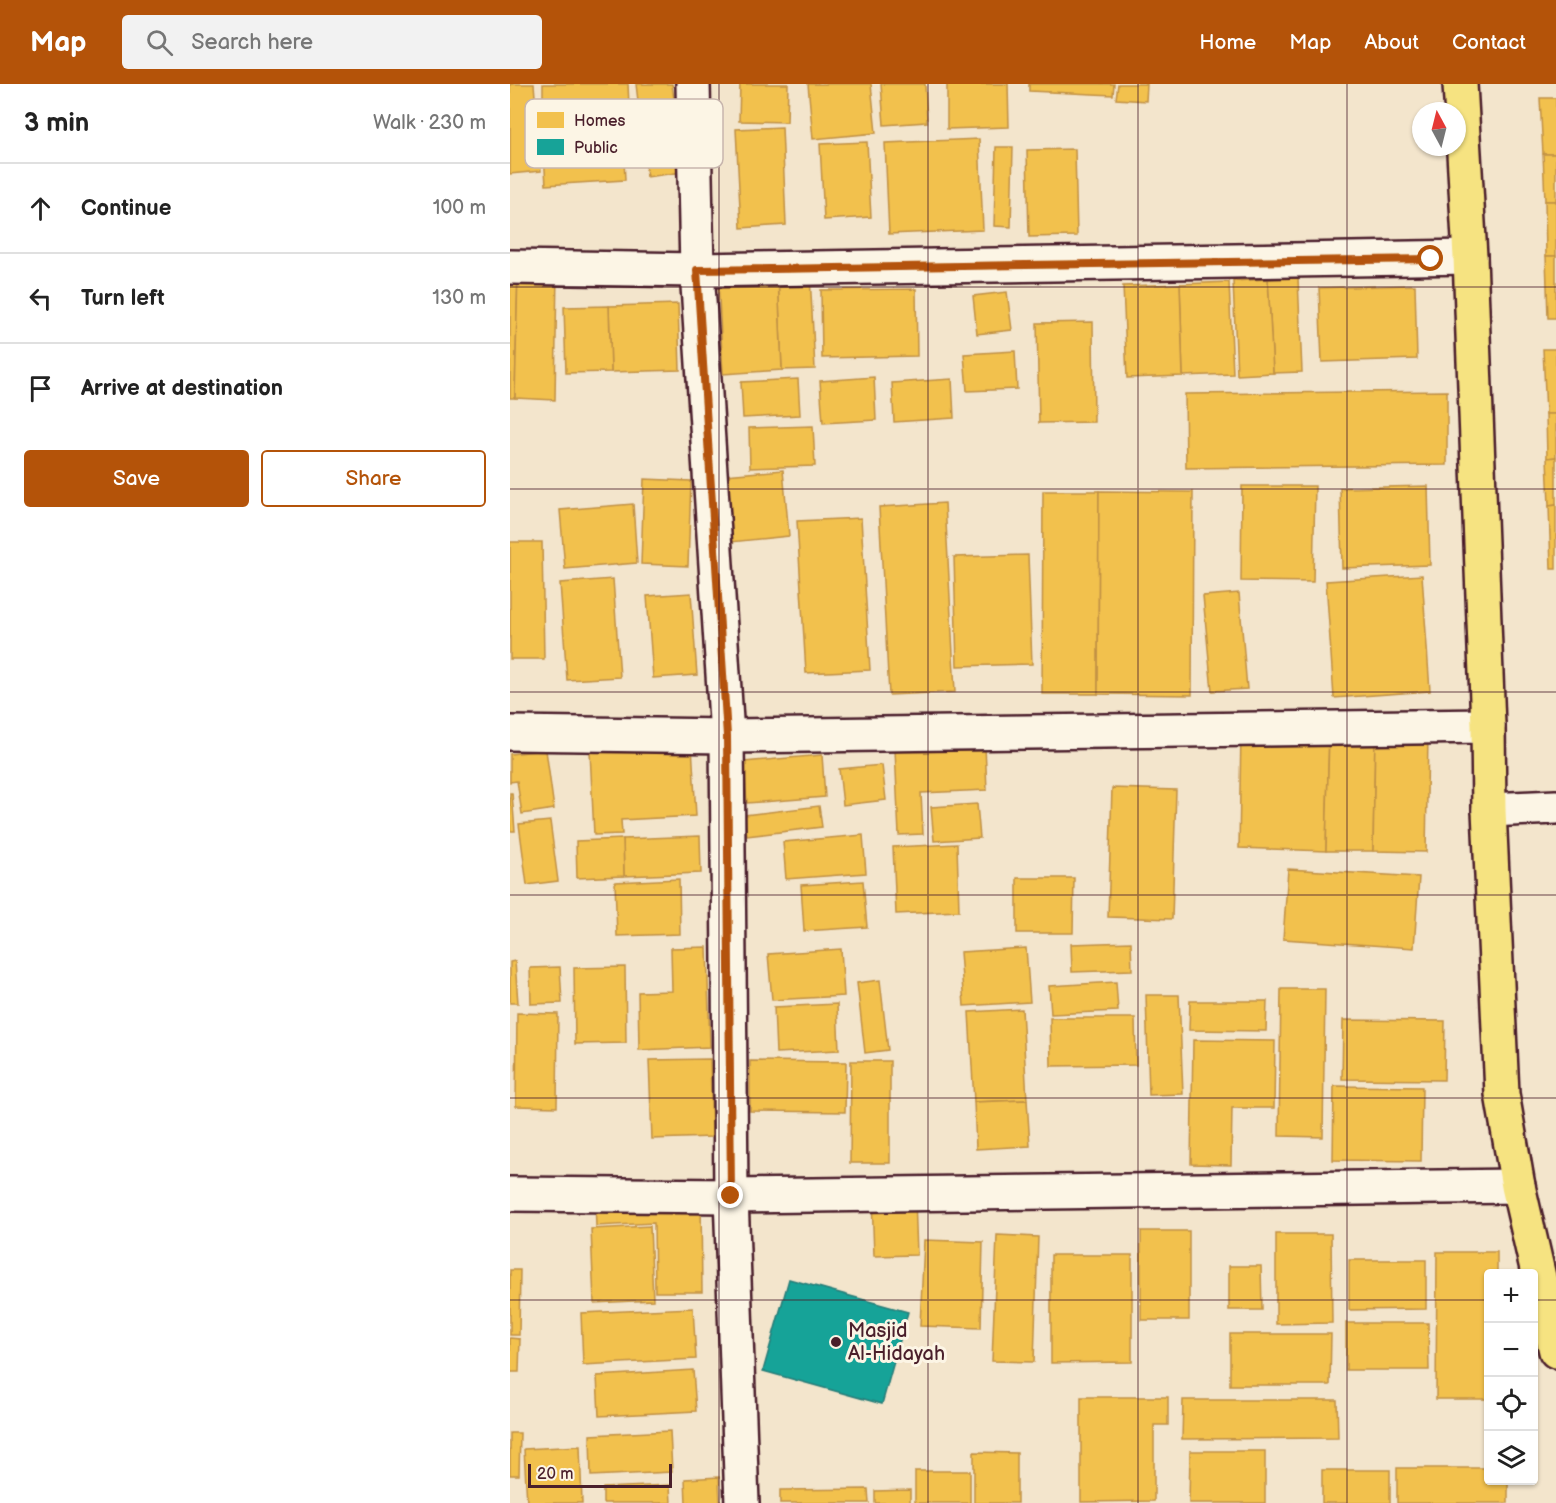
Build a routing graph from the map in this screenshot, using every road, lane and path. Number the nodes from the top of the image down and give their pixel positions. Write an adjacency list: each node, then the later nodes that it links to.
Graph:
1 (693, 84): 3 (street)
2 (1460, 84): 5 (highway)
3 (693, 99)
4 (695, 168): 7 (street)
5 (1470, 257): 7 (street); 8 (highway)
6 (510, 267): 7 (street)
7 (697, 270): 10 (street)
8 (1488, 726): 10 (street); 12 (highway)
9 (510, 733): 10 (street)
10 (727, 736): 15 (street)
11 (1556, 807): 12 (street)
12 (1489, 810): 13 (highway)
13 (1518, 1186): 15 (street); 16 (highway)
14 (510, 1194): 15 (street)
15 (731, 1196): 17 (street)
16 (1556, 1351)
17 (742, 1503)

